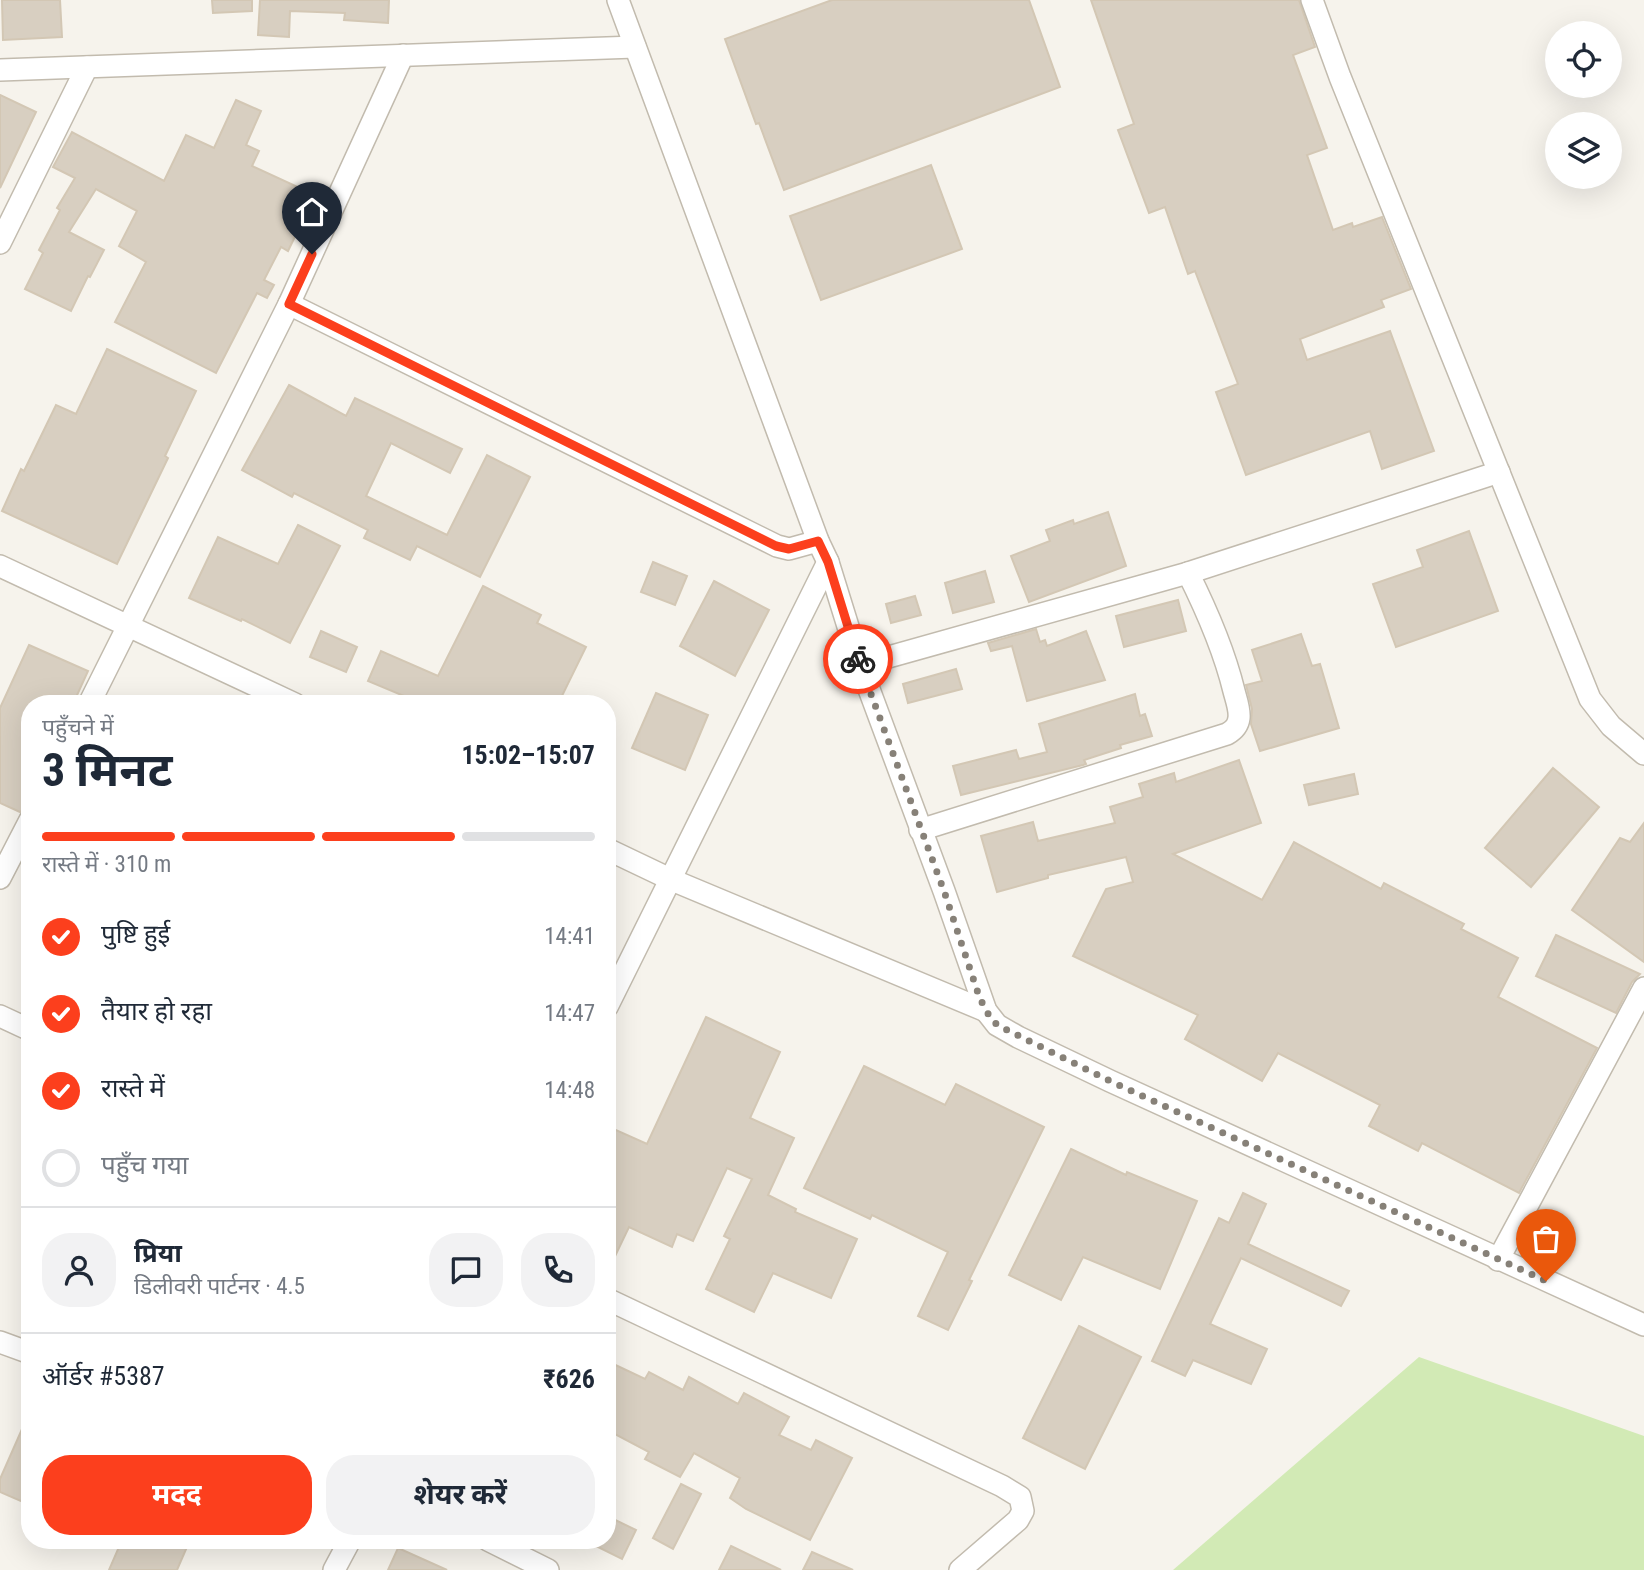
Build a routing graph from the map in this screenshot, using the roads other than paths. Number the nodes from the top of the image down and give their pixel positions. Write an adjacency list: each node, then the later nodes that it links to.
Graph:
1 (618, 0): 3 (lane)
2 (1312, 0): 9 (lane)
3 (635, 47): 4 (lane); 10 (lane)
4 (404, 55): 5 (lane); 8 (lane)
5 (87, 66): 6 (lane); 7 (lane)
6 (0, 70)
7 (0, 243)
8 (289, 304): 10 (lane); 14 (lane)
9 (1499, 472): 13 (lane); 18 (lane)
10 (818, 541): 11 (lane)
11 (828, 562): 15 (lane); 23 (lane)
12 (0, 566): 14 (lane)
13 (1188, 573): 15 (lane); 19 (lane)
14 (128, 626): 16 (lane); 17 (lane)
15 (860, 665): 19 (lane)
16 (94, 695)
17 (276, 695)
18 (1644, 754)
19 (920, 830): 26 (lane)
20 (21, 837): 22 (lane)
21 (616, 853): 23 (lane)
22 (0, 878)
23 (672, 880): 25 (lane); 26 (lane)
24 (1644, 988): 29 (lane)
25 (616, 989)
26 (986, 1011): 29 (lane)
27 (0, 1016): 28 (lane)
28 (21, 1026)
29 (1498, 1260): 31 (lane)
30 (616, 1303): 38 (lane)
31 (1643, 1322)
32 (0, 1342): 33 (lane)
33 (21, 1350)
34 (345, 1549): 36 (lane)
35 (506, 1549): 37 (lane)
36 (334, 1570)
37 (548, 1570)
38 (960, 1570)

